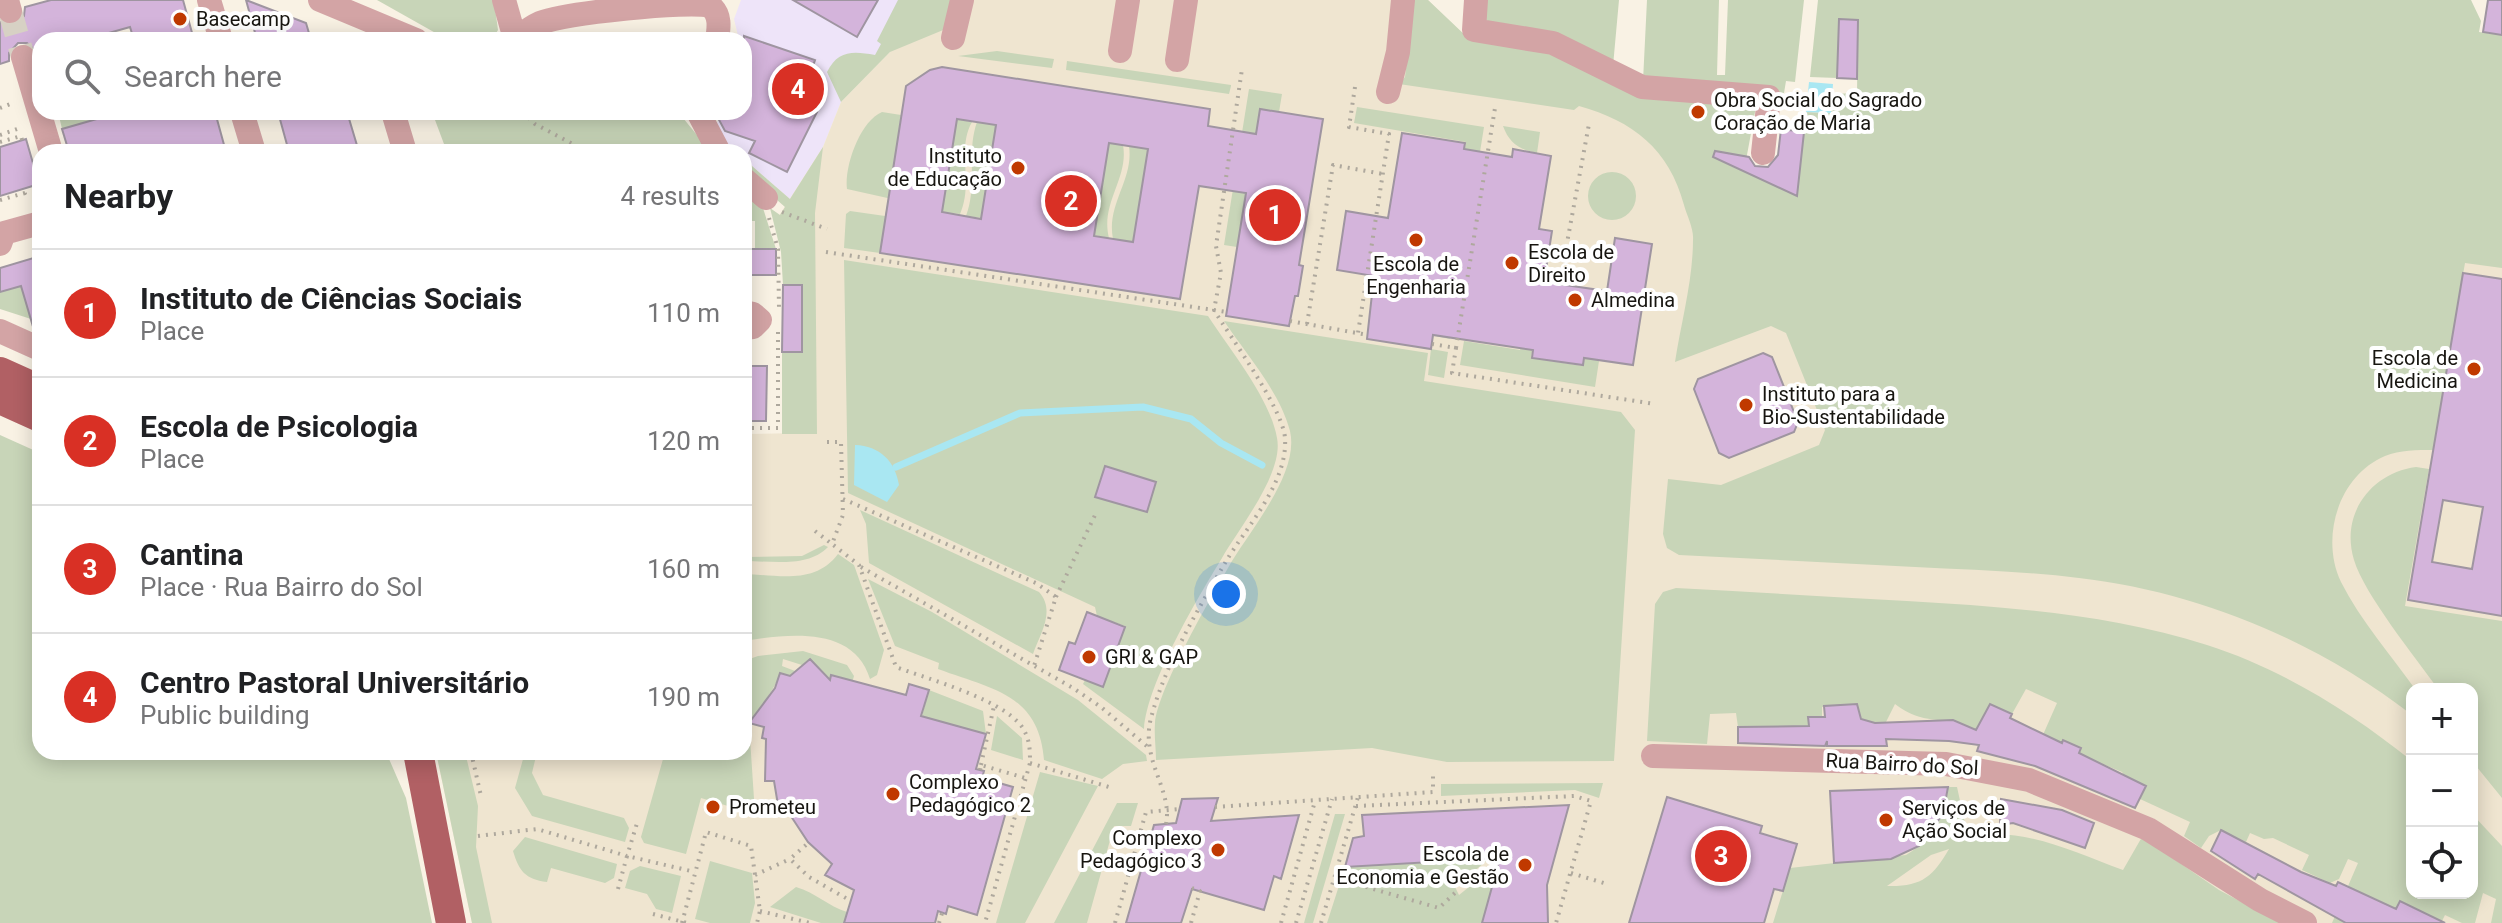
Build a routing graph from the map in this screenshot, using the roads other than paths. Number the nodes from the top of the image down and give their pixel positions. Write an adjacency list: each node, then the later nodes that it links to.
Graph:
1 (209, 0): 10 (street)
2 (320, 0): 9 (street)
3 (504, 0): 11 (street)
4 (962, 0): 14 (street)
5 (1186, 0): 17 (street)
6 (1403, 0): 19 (street)
7 (1476, 0): 28 (street)
8 (1126, 10): 15 (street)
9 (369, 30)
10 (219, 32)
11 (513, 32)
12 (527, 32): 13 (street)
13 (718, 32)
14 (953, 38)
15 (1120, 51)
16 (23, 57): 18 (street)
17 (1177, 60)
18 (32, 88)
19 (1388, 92)
20 (42, 120): 24 (street)
21 (244, 120): 25 (street)
22 (395, 120): 26 (street)
23 (702, 120): 27 (street)
24 (49, 144)
25 (252, 144)
26 (403, 144)
27 (715, 144)
28 (1763, 153)
29 (752, 186): 30 (street)
30 (766, 198)
31 (32, 225): 32 (street)
32 (0, 244)
33 (752, 314): 34 (street)
34 (752, 327)
35 (0, 331): 36 (street)
36 (32, 345)
37 (0, 372): 38 (main road)
38 (32, 386)
39 (0, 399): 40 (main road)
40 (32, 413)
41 (1653, 756): 46 (street, Rua Bairro do Sol)
42 (406, 760): 44 (main road)
43 (420, 760): 44 (main road)
44 (431, 818): 45 (main road)
45 (451, 923)
46 (2305, 923)

